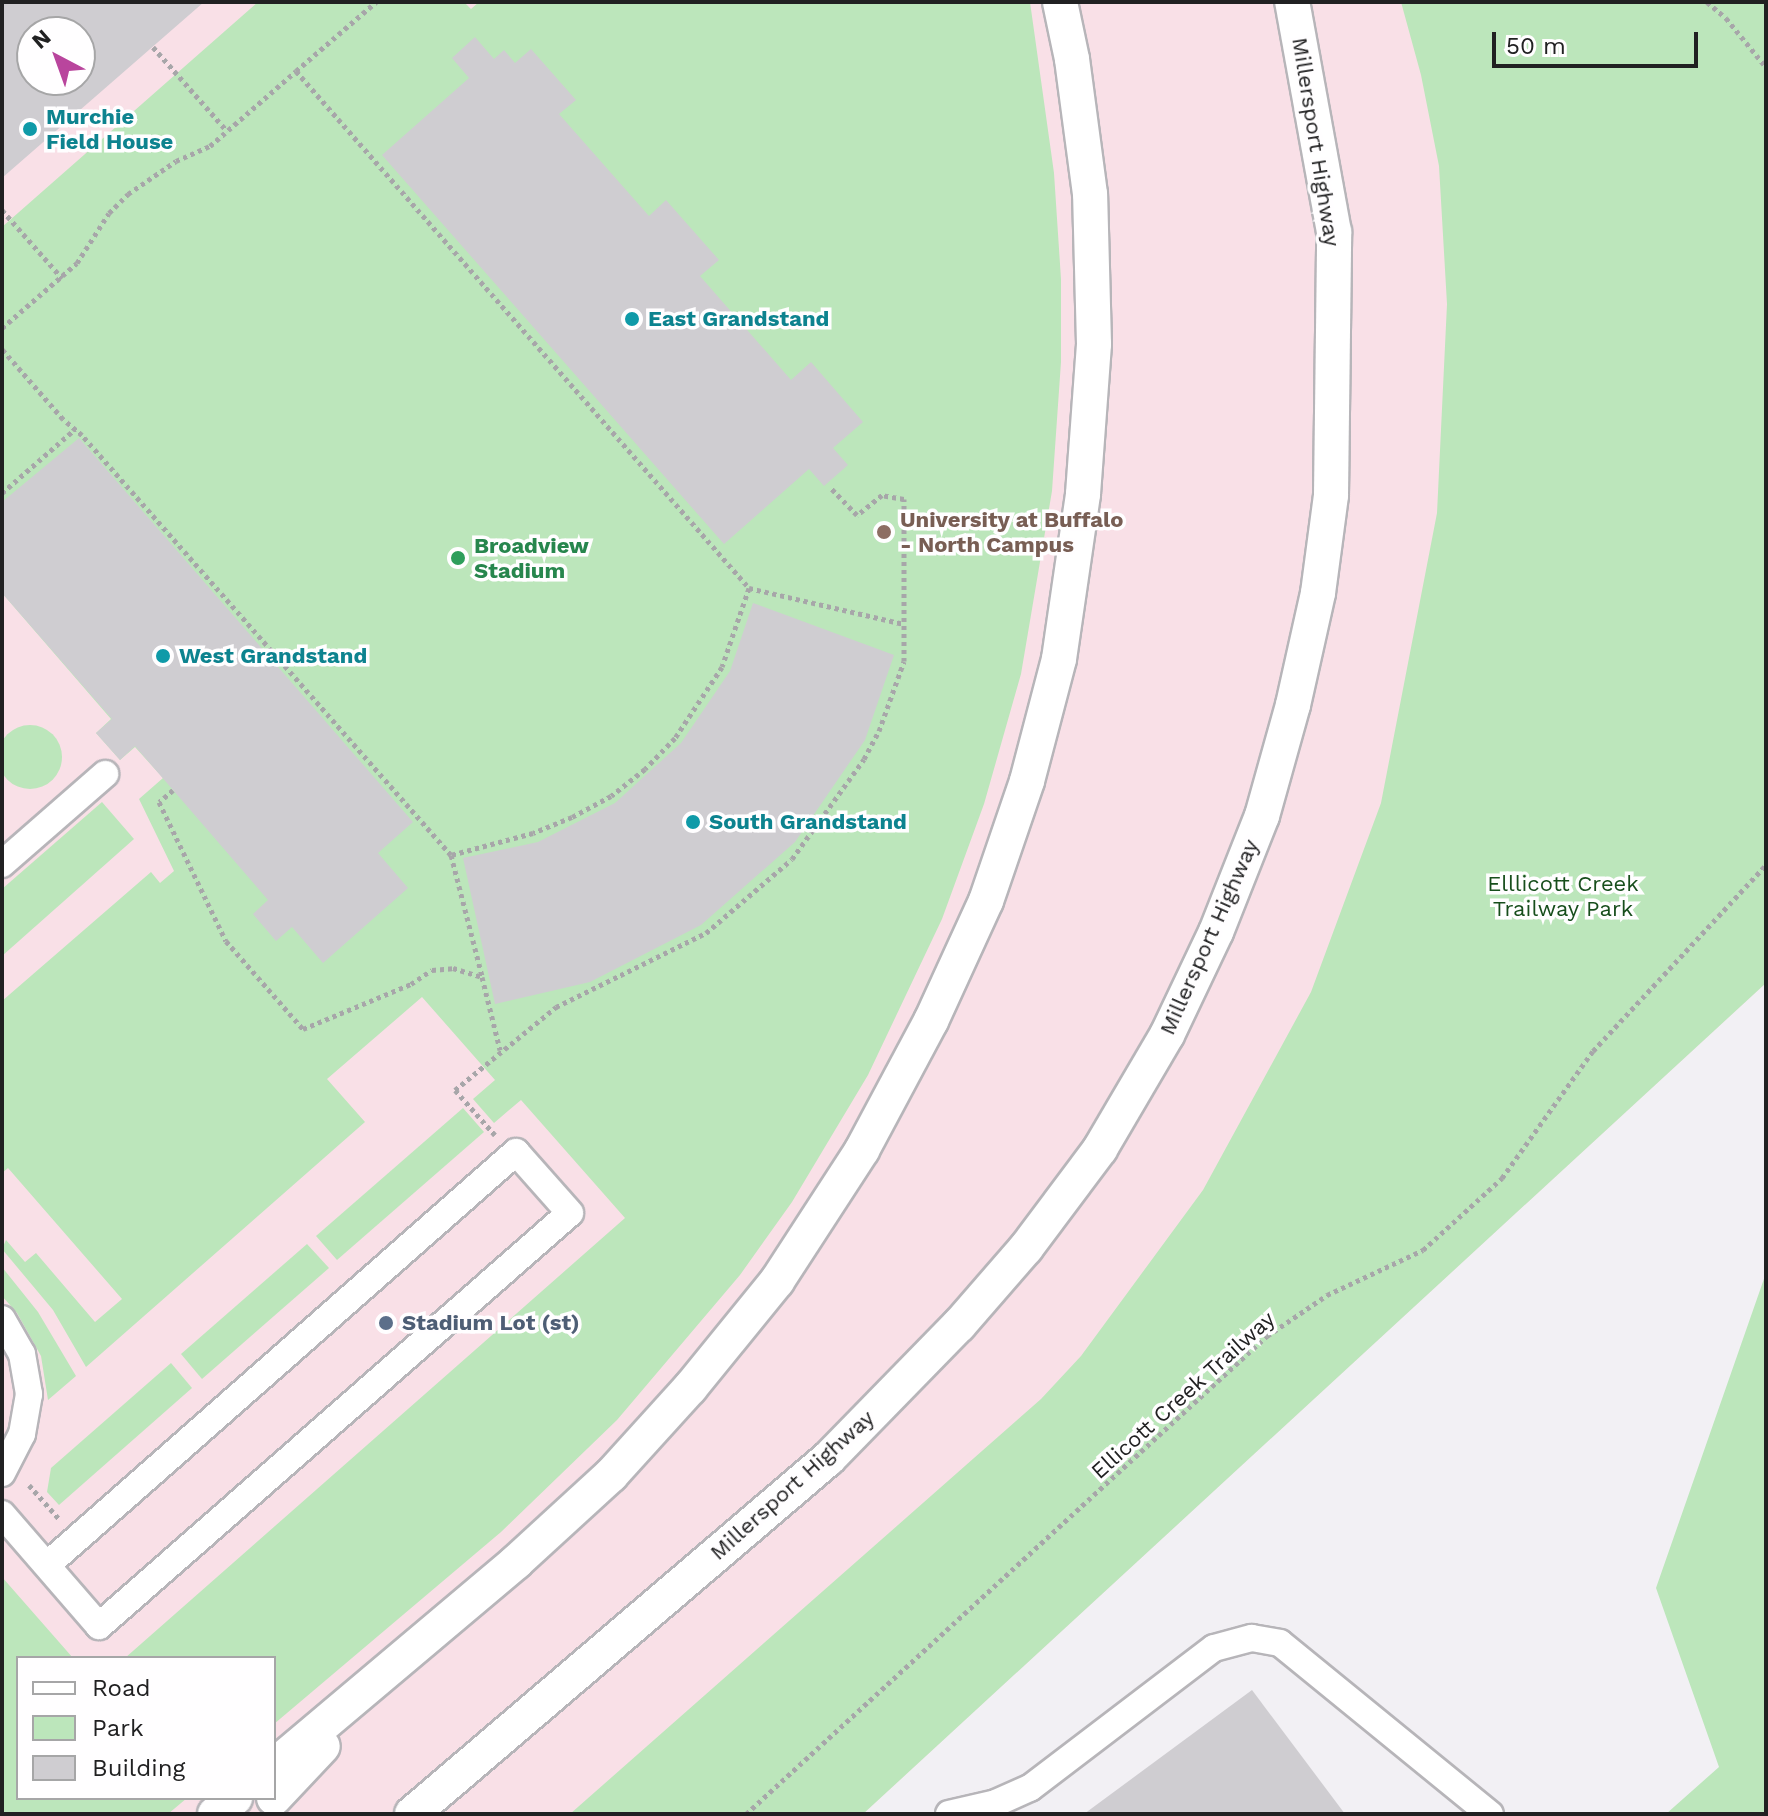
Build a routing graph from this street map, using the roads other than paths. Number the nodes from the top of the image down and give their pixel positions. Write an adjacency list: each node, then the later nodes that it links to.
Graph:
1 (1060, 2): 9 (main road)
2 (1292, 2): 16 (main road, Millersport Highway)
3 (105, 774): 4 (street)
4 (2, 864)
5 (2, 1319): 6 (street)
6 (2, 1473)
7 (2, 1514): 8 (street)
8 (47, 1565): 8 (street)
9 (378, 1682): 10 (main road); 11 (main road)
10 (276, 1764)
11 (276, 1796)
12 (232, 1800): 14 (main road)
13 (272, 1800): 15 (main road)
14 (215, 1814)
15 (255, 1814)
16 (412, 1814)
17 (949, 1814): 18 (street)
18 (1490, 1814)

